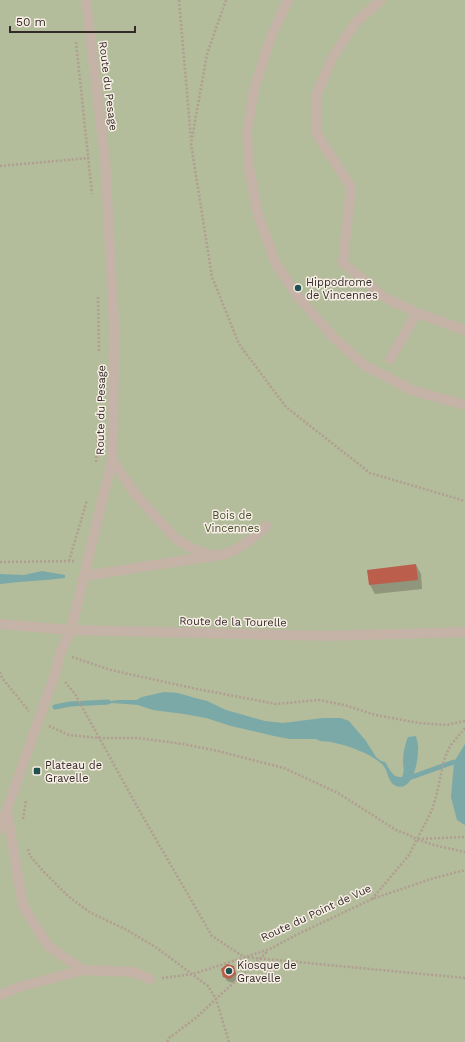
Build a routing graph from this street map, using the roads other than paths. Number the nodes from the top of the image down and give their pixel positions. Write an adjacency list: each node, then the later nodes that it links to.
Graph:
1 (86, 0): 8 (street, Route du Pesage)
2 (288, 0): 7 (street)
3 (381, 0): 4 (street)
4 (417, 313): 5 (street); 6 (street)
5 (465, 330)
6 (390, 359)
7 (465, 405)
8 (112, 460): 10 (street); 11 (street, Route du Pesage)
9 (266, 526): 10 (street)
10 (214, 557): 11 (street)
11 (84, 576): 13 (street, Route du Pesage)
12 (0, 624): 13 (street, Route de la Tourelle)
13 (71, 630): 14 (street, Route de la Tourelle); 15 (street, Route du Pesage)
14 (465, 632)
15 (7, 812): 16 (street, Route du Pesage); 17 (street)
16 (0, 830)
17 (83, 970): 18 (street); 19 (street)
18 (150, 979)
19 (0, 995)

